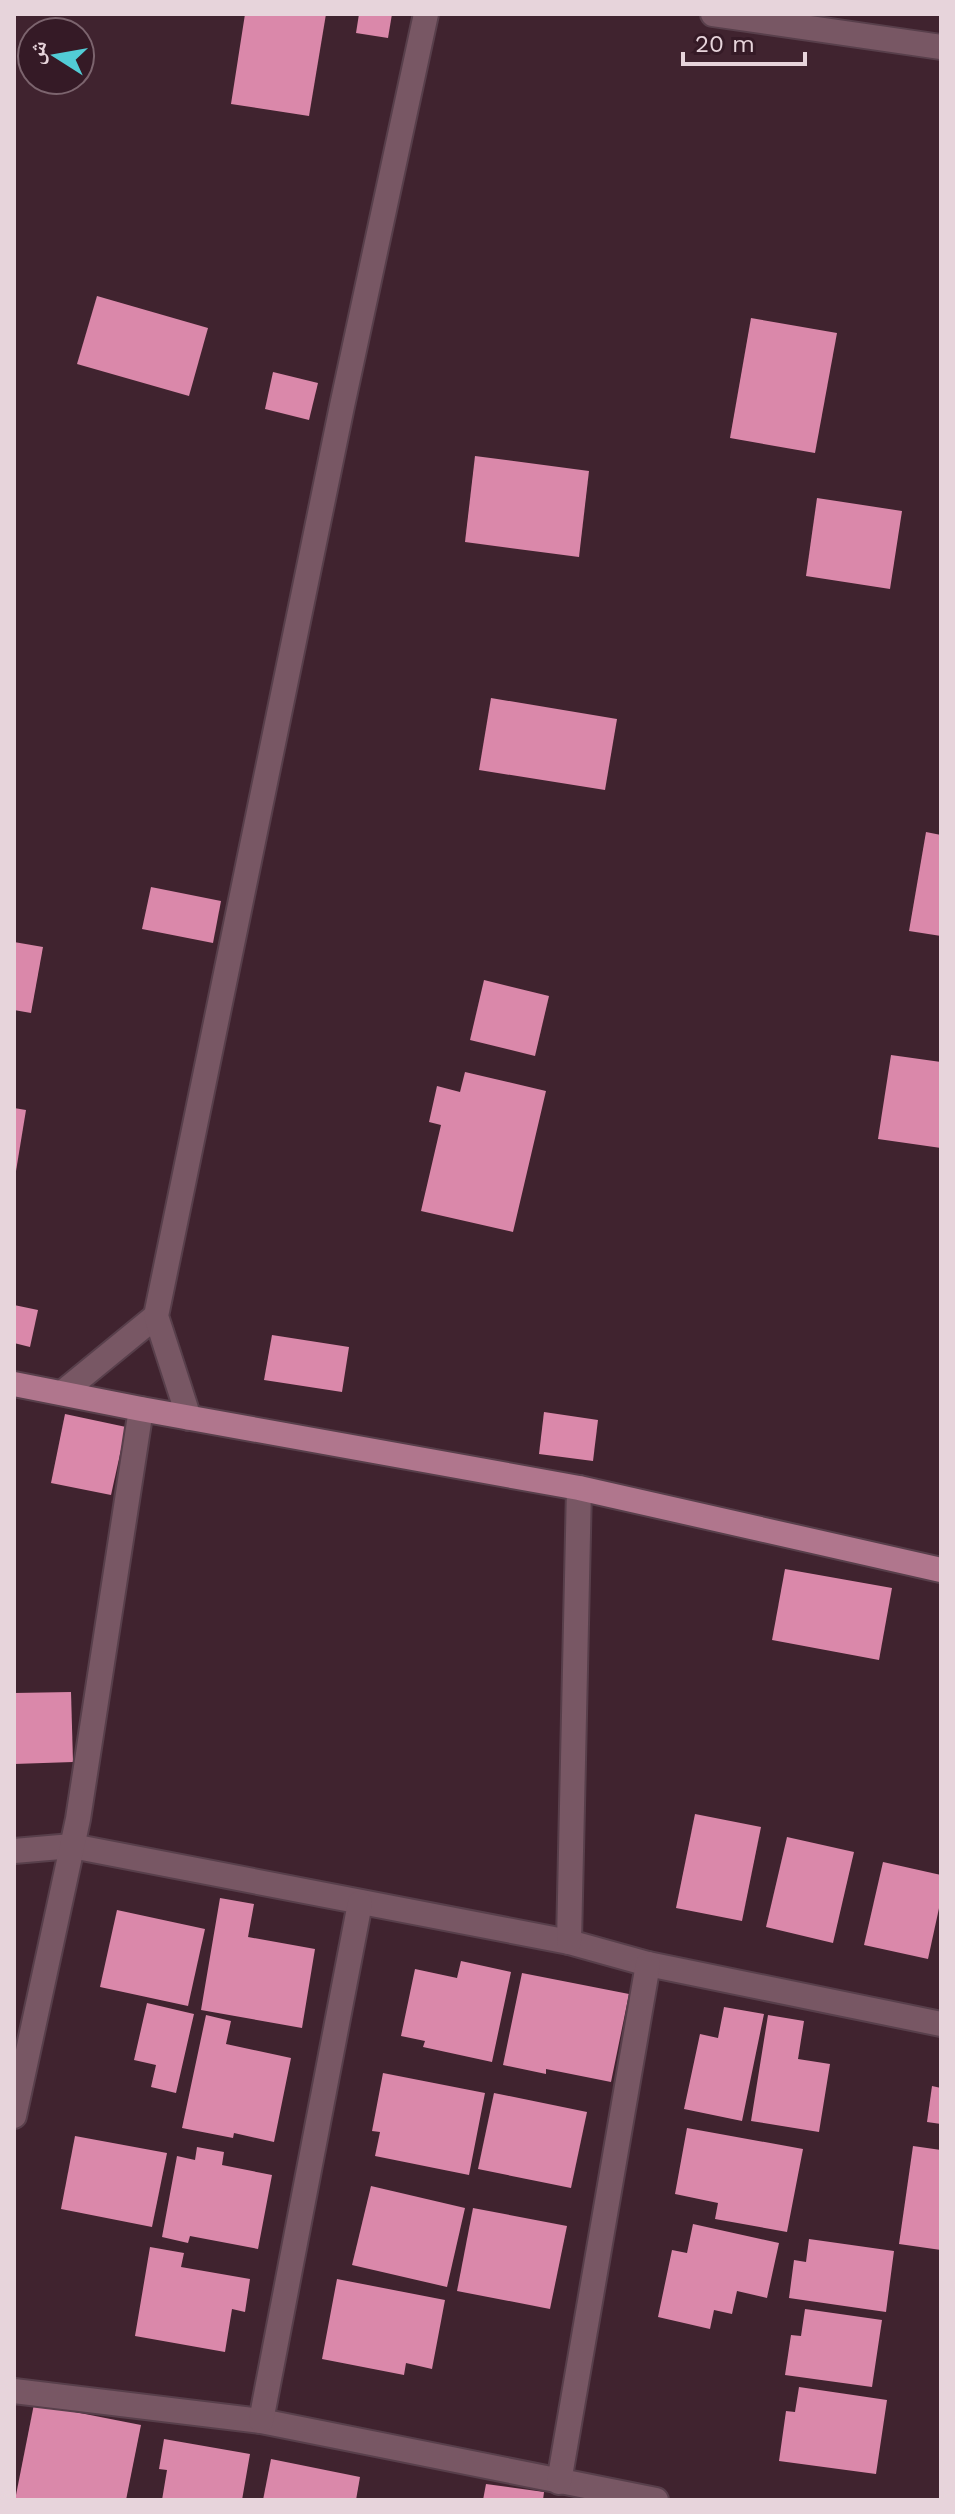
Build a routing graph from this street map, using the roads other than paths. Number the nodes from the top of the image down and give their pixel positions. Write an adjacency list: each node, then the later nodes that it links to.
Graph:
1 (426, 14): 4 (street)
2 (713, 14): 3 (street)
3 (941, 47)
4 (156, 1316): 6 (street); 8 (street)
5 (14, 1384): 6 (main road)
6 (62, 1393): 7 (main road)
7 (141, 1409): 8 (main road); 11 (street)
8 (189, 1418): 9 (main road)
9 (579, 1488): 10 (main road); 14 (street)
10 (941, 1570)
11 (72, 1846): 12 (street); 13 (street); 17 (street)
12 (14, 1851)
13 (360, 1903): 14 (street); 19 (street)
14 (569, 1942): 15 (street)
15 (648, 1964): 16 (street); 20 (street)
16 (941, 2024)
17 (14, 2116)
18 (14, 2391): 19 (street)
19 (261, 2421): 20 (street)
20 (559, 2482): 21 (street)
21 (656, 2500)

